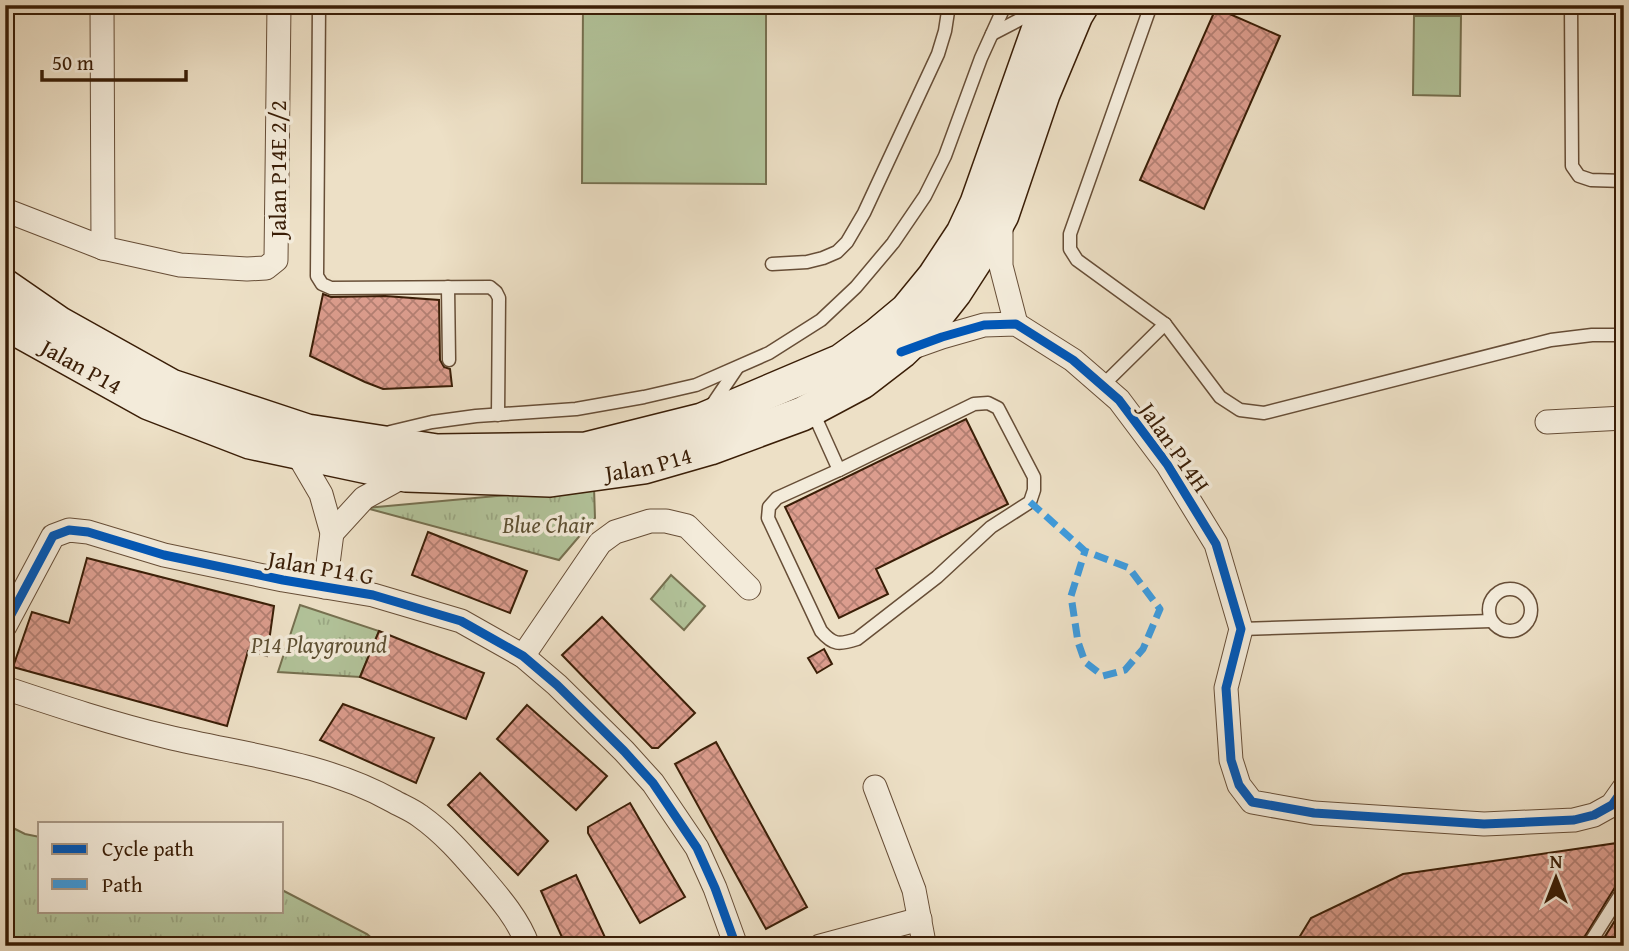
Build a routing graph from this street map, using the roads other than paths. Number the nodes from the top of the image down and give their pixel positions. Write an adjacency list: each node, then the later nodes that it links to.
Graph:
1 (102, 5): 14 (street)
2 (279, 5): 14 (street, Jalan P14E 2/2)
3 (319, 5): 17 (lane)
4 (949, 5): 15 (lane)
5 (1005, 5): 10 (lane)
6 (1047, 5): 10 (lane); 29 (main road, Jalan P14)
7 (1082, 5): 13 (main road, Jalan P14)
8 (1151, 5): 20 (lane)
9 (1571, 5): 11 (lane)
10 (992, 34): 24 (lane)
11 (1624, 181)
12 (5, 210): 14 (street, Jalan P14E 2/2)
13 (1002, 215): 19 (street); 22 (main road, Jalan P14)
14 (103, 248)
15 (772, 264)
16 (5, 286): 31 (main road, Jalan P14)
17 (448, 287): 23 (lane); 27 (lane)
18 (5, 323): 32 (main road, Jalan P14)
19 (1016, 324): 22 (street); 25 (street, Jalan P14H)
20 (1165, 324): 21 (lane); 25 (lane)
21 (1624, 335)
22 (901, 352): 26 (main road, Jalan P14)
23 (449, 360)
24 (737, 367): 27 (lane); 29 (lane)
25 (1102, 386): 40 (street, Jalan P14H)
26 (812, 409): 33 (lane); 34 (main road, Jalan P14)
27 (498, 415): 31 (lane)
28 (1624, 418): 30 (street)
29 (702, 420): 31 (main road, Jalan P14)
30 (1547, 422)
31 (359, 439)
32 (298, 453): 34 (main road, Jalan P14); 35 (street, Jalan P14 G)
33 (839, 470): 33 (lane)
34 (406, 475): 35 (street, Jalan P14 G)
35 (332, 533): 36 (street, Jalan P14 G)
36 (325, 587): 39 (street, Jalan P14 G); 41 (street, Jalan P14 G)
37 (749, 588): 41 (street)
38 (1491, 621): 40 (lane)
39 (5, 626)
40 (1241, 629): 44 (street)
41 (523, 656): 49 (street, Jalan P14 G)
42 (5, 688): 48 (street)
43 (875, 787): 46 (street)
44 (1624, 788)
45 (1624, 889): 51 (lane)
46 (920, 919): 47 (street); 50 (street)
47 (924, 943)
48 (528, 946)
49 (736, 946)
50 (820, 946)
51 (1588, 946)

